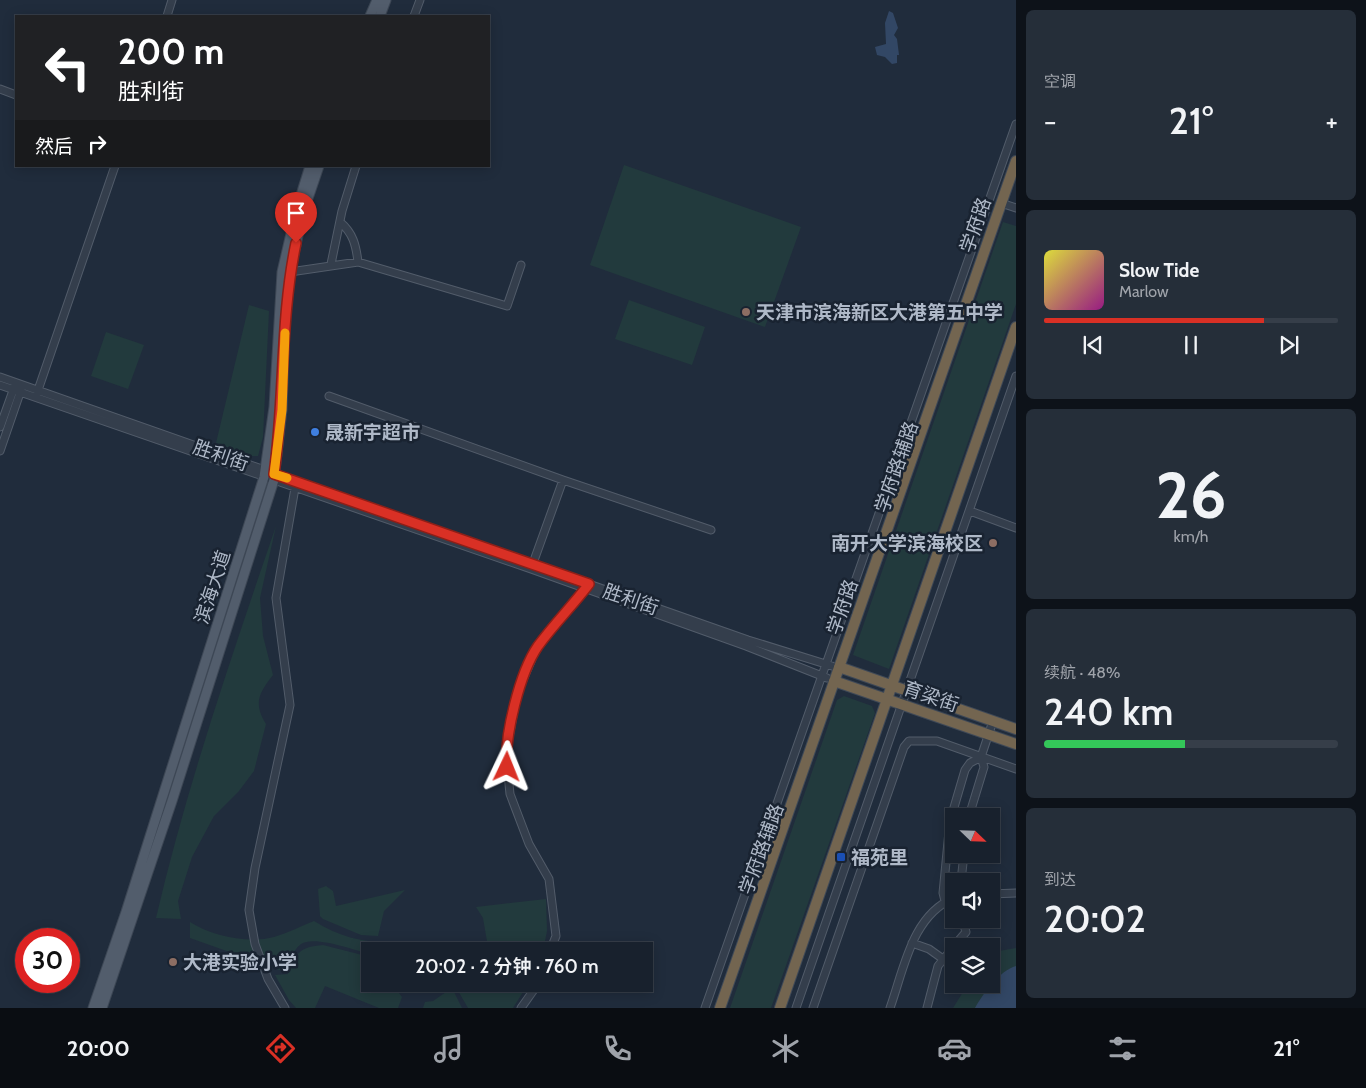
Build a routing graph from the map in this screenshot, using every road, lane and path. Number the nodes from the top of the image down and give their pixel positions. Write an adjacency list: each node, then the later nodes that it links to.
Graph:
1 (172, 0): 5 (street)
2 (377, 0): 6 (main road)
3 (386, 0): 7 (main road)
4 (420, 0): 8 (street)
5 (167, 15)
6 (370, 15)
7 (380, 15)
8 (414, 15)
9 (0, 89): 10 (street)
10 (15, 95)
11 (1016, 124): 43 (street, 学府路辅路)
12 (1016, 161): 17 (highway, 学府路)
13 (115, 167): 30 (street)
14 (310, 167): 34 (main road, 滨海大道)
15 (319, 167): 23 (main road, 滨海大道)
16 (356, 167): 19 (street)
17 (1001, 203): 18 (street); 44 (highway, 学府路)
18 (1016, 208)
19 (340, 222): 20 (street); 21 (street)
20 (358, 262): 21 (street); 22 (street)
21 (331, 264): 23 (street)
22 (521, 264)
23 (290, 272): 35 (main road, 滨海大道)
24 (1016, 327): 47 (highway)
25 (1016, 376): 38 (street)
26 (0, 377): 28 (street, 胜利街)
27 (0, 385): 28 (street, 胜利街)
28 (14, 386): 29 (street, 胜利街); 32 (street)
29 (22, 388): 30 (street, 胜利街); 33 (street)
30 (37, 393): 34 (street, 胜利街)
31 (329, 396): 36 (street)
32 (0, 427)
33 (0, 450)
34 (264, 474): 35 (street, 胜利街); 67 (main road, 滨海大道)
35 (274, 477): 37 (street, 胜利街); 41 (street, 胜利街); 68 (main road, 滨海大道)
36 (563, 480): 40 (street); 41 (street)
37 (296, 488): 41 (street, 胜利街); 69 (street)
38 (970, 511): 39 (street); 48 (street)
39 (1016, 528)
40 (711, 530)
41 (532, 567): 42 (street, 胜利街)
42 (588, 586): 43 (street, 胜利街); 45 (street, 胜利街); 62 (street)
43 (827, 665): 44 (street, 胜利街); 45 (street, 学府路辅路)
44 (840, 667): 46 (highway, 学府路); 47 (highway, 育梁街)
45 (824, 676): 46 (street, 胜利街); 71 (street, 学府路辅路)
46 (834, 681): 49 (highway, 育梁街); 72 (highway, 学府路)
47 (892, 685): 48 (highway, 育梁街); 49 (highway)
48 (906, 689): 50 (street); 51 (highway, 育梁街)
49 (887, 699): 50 (highway, 育梁街); 73 (highway)
50 (901, 704): 53 (highway, 育梁街); 74 (street)
51 (992, 721): 52 (highway, 育梁街); 53 (street)
52 (1016, 729)
53 (988, 734): 54 (highway, 育梁街); 55 (street)
54 (1016, 744)
55 (981, 757): 56 (street); 57 (street); 60 (street); 75 (street)
56 (1016, 769)
57 (971, 808)
58 (1016, 893): 59 (street)
59 (1000, 894)
60 (945, 898)
61 (945, 902): 63 (street)
62 (554, 942)
63 (912, 943): 65 (street); 76 (street)
64 (945, 957): 65 (street)
65 (943, 960): 77 (street)
66 (533, 992): 70 (street)
67 (93, 1008)
68 (102, 1008)
69 (285, 1008)
70 (522, 1008)
71 (706, 1008)
72 (720, 1008)
73 (780, 1008)
74 (796, 1008)
75 (813, 1008)
76 (890, 1008)
77 (927, 1008)

